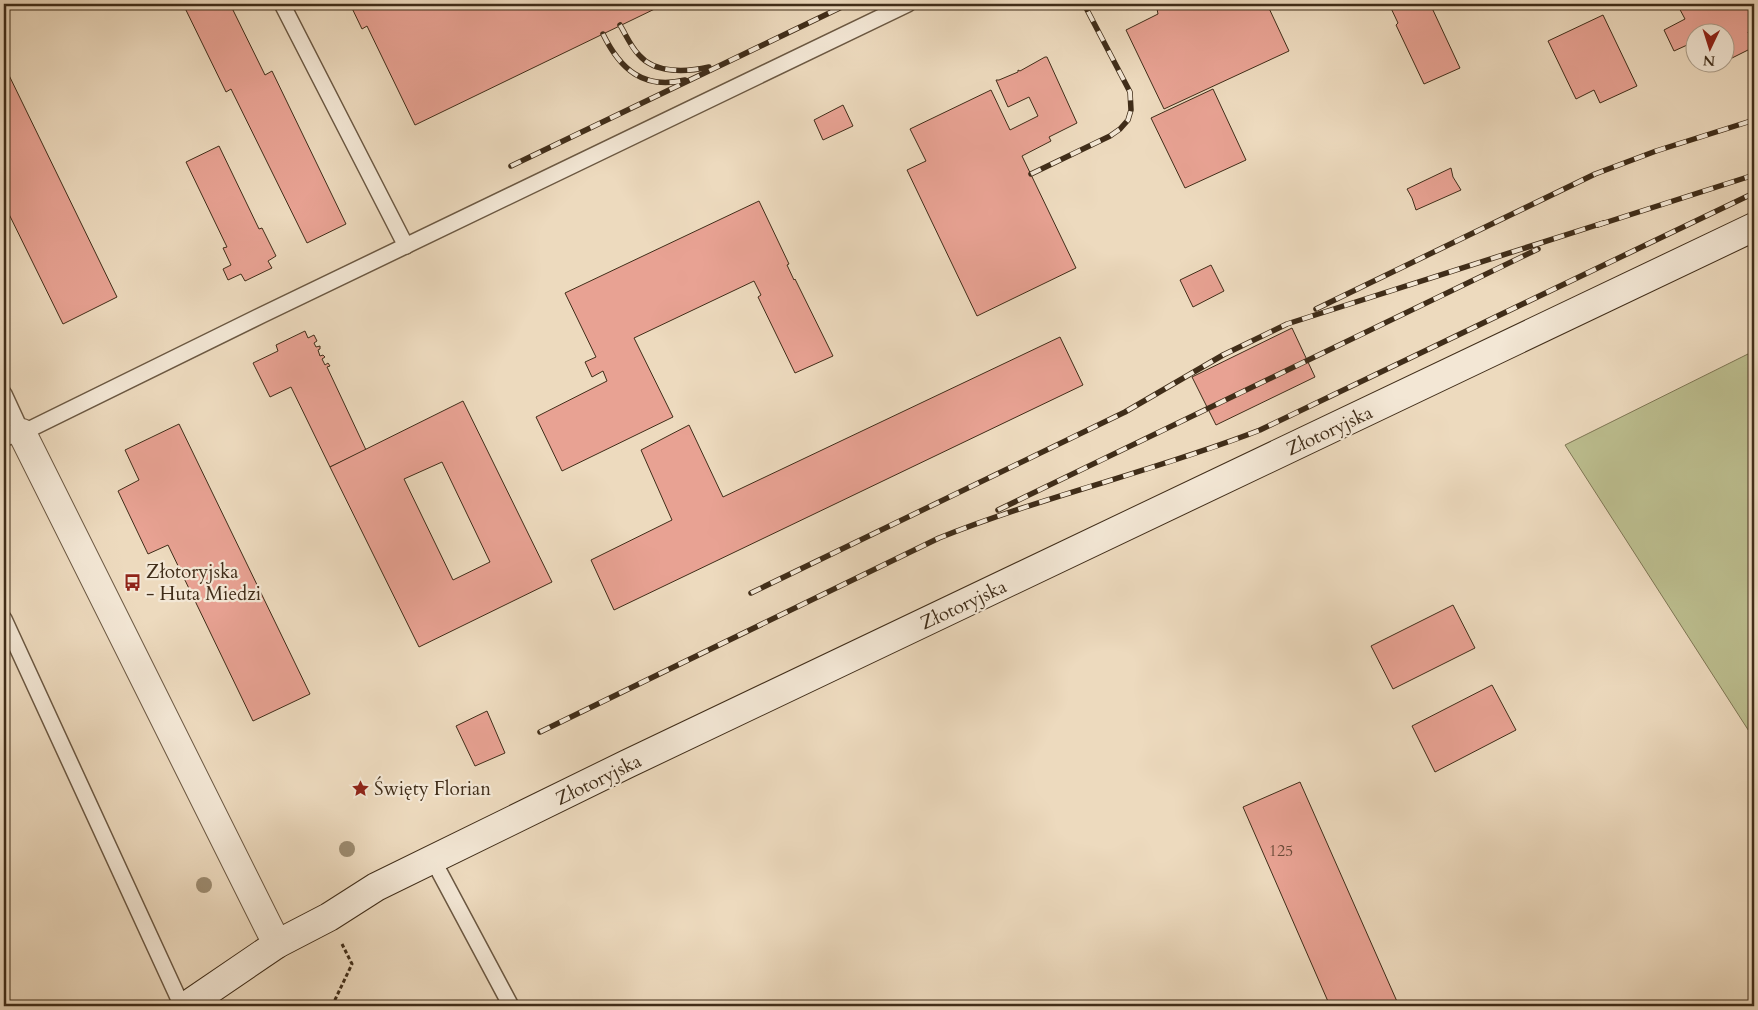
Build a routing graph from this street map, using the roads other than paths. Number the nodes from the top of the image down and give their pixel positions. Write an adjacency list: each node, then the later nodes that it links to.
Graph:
1 (282, 4): 4 (lane)
2 (908, 4): 4 (lane)
3 (1754, 227): 8 (main road, Złotoryjska)
4 (406, 246): 6 (lane)
5 (4, 394): 6 (lane)
6 (13, 435): 9 (main road)
7 (4, 619): 10 (lane)
8 (433, 860): 9 (main road, Złotoryjska); 11 (lane)
9 (278, 944): 10 (main road, Złotoryjska)
10 (184, 1006)
11 (511, 1006)

